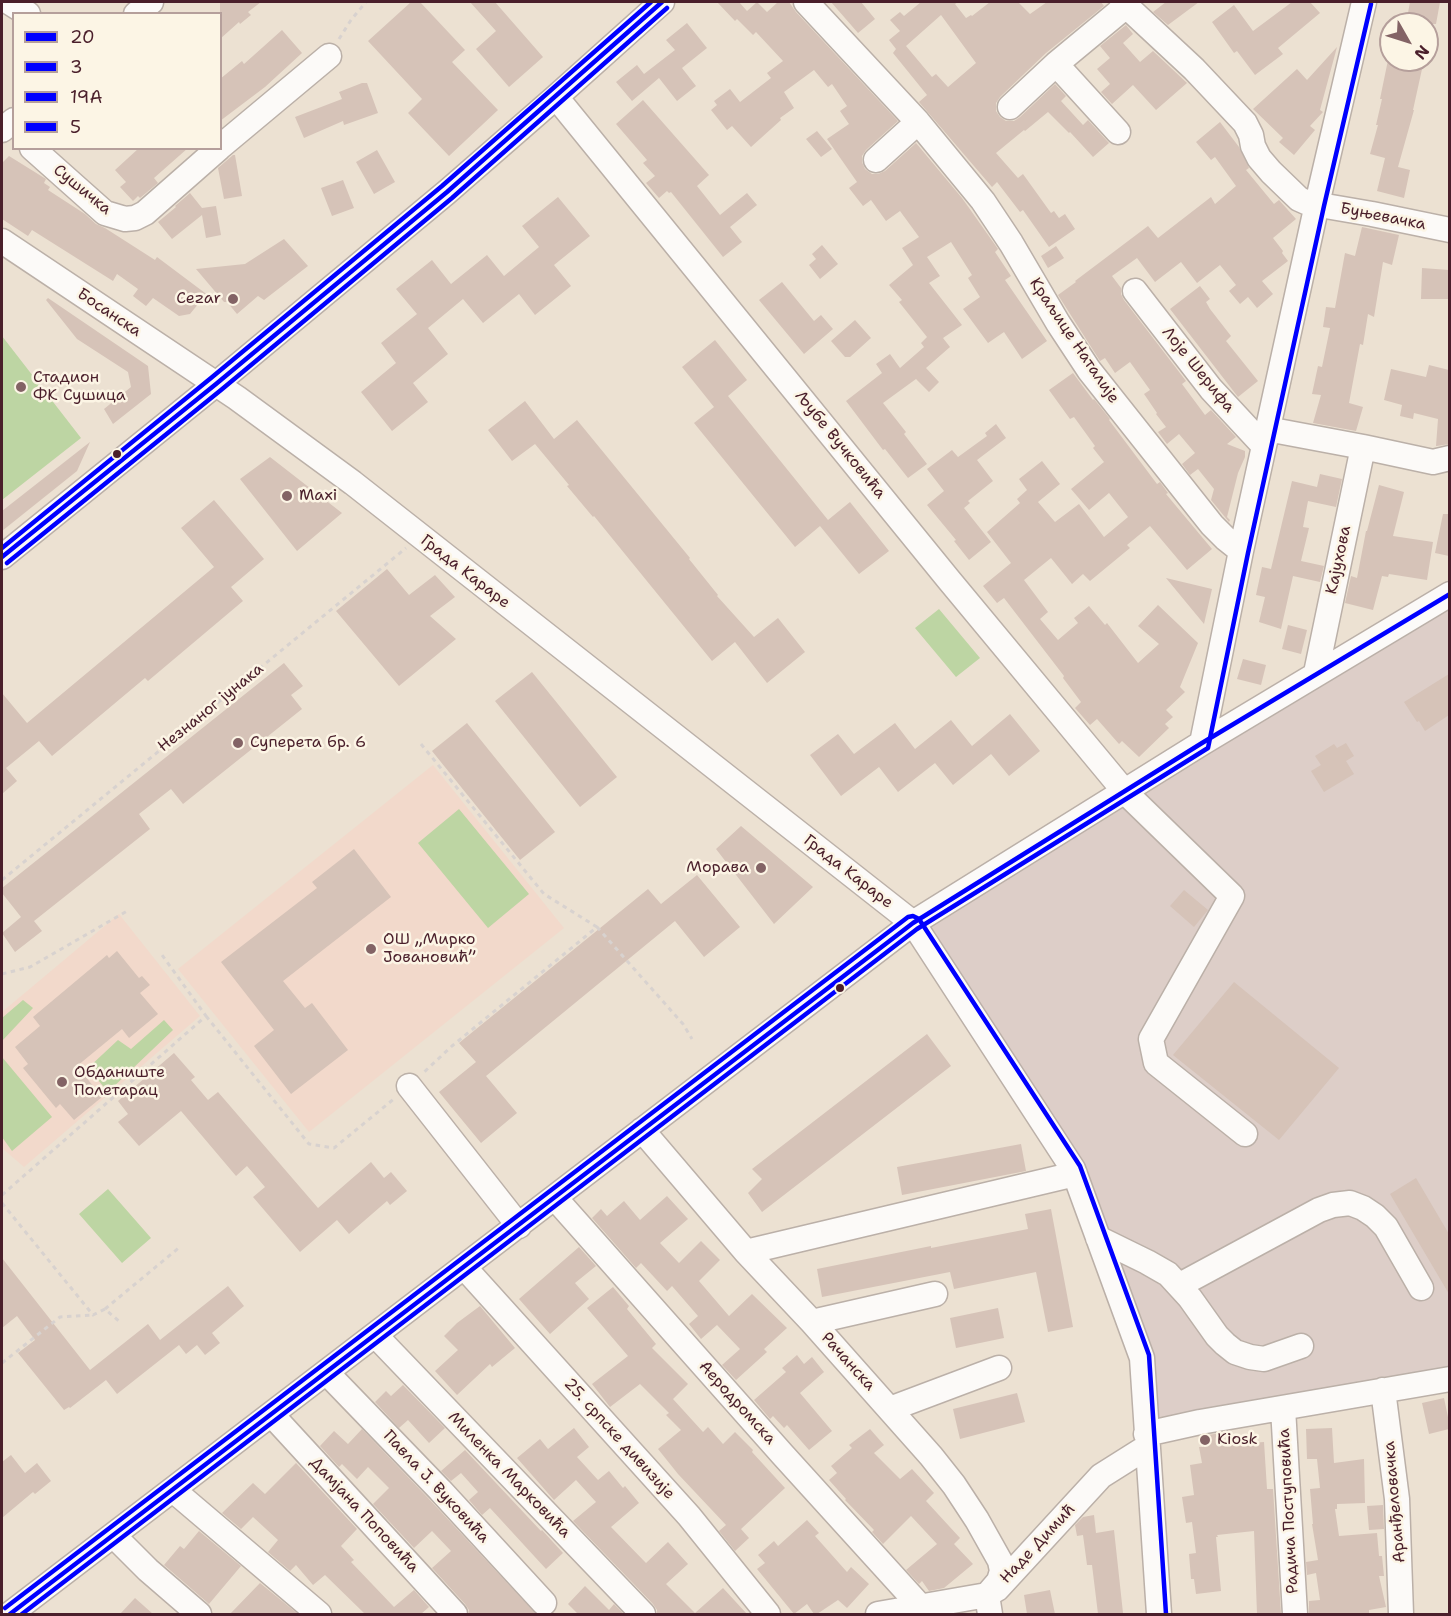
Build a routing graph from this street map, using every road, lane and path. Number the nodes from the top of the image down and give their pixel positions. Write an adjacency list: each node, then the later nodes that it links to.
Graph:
1 (9, 2): 8 (street)
2 (151, 2): 9 (street)
3 (366, 2): 10 (path)
4 (662, 2): 12 (street)
5 (806, 2): 14 (street, Краљице Наталије)
6 (1364, 2): 20 (street)
7 (1124, 4): 11 (street); 20 (street, Буњевачка)
8 (25, 12)
9 (138, 12)
10 (329, 56): 16 (street, Сушичка)
11 (1056, 64): 13 (street); 15 (street)
12 (556, 98): 24 (street); 35 (street, Љубе Вучковића)
13 (1010, 107)
14 (918, 122): 19 (street); 29 (street, Краљице Наталије)
15 (1118, 132)
16 (222, 146)
17 (35, 150): 18 (street, Сушичка)
18 (218, 150)
19 (876, 160)
20 (1317, 204): 21 (street, Буњевачка); 25 (street)
21 (1449, 230)
22 (2, 241): 24 (street, Босанска)
23 (1135, 291): 25 (street, Лоје Шерифа)
24 (216, 384): 28 (street, Града Караре); 30 (street)
25 (1266, 438): 26 (street); 29 (street)
26 (1363, 447): 27 (street); 32 (street, Кајухова)
27 (1449, 458)
28 (420, 537): 36 (path, Незнаног јунака); 38 (street, Града Караре)
29 (1240, 550): 33 (street)
30 (2, 557)
31 (1449, 594): 32 (street)
32 (1316, 673): 33 (street)
33 (1202, 743): 35 (street)
34 (421, 744): 39 (path)
35 (1125, 792): 38 (street); 46 (street, Љубе Вучковића)
36 (2, 880)
37 (128, 911): 41 (path)
38 (913, 923): 45 (street); 47 (street, Града Караре)
39 (597, 927): 43 (path); 44 (path)
40 (162, 955): 42 (path)
41 (2, 974)
42 (206, 1016): 44 (path); 48 (path)
43 (692, 1039)
44 (409, 1086): 51 (street)
45 (642, 1130): 49 (street); 54 (street, Рачанска)
46 (1245, 1134)
47 (1075, 1174): 52 (street, Града Караре); 54 (street)
48 (2, 1195)
49 (555, 1198): 51 (street); 78 (street, Аеродромска)
50 (2, 1203): 60 (path)
51 (519, 1226): 55 (street)
52 (1098, 1238): 56 (street); 73 (street, Града Караре)
53 (182, 1245): 59 (path)
54 (746, 1252): 61 (street, Рачанска)
55 (464, 1267): 63 (street); 84 (street, 25. српске дивизије)
56 (1180, 1286): 57 (street); 64 (street)
57 (1421, 1288)
58 (935, 1294): 61 (street)
59 (105, 1309): 60 (path); 62 (path)
60 (93, 1315): 65 (path)
61 (812, 1322): 71 (street, Рачанска)
62 (121, 1323)
63 (375, 1335): 67 (street); 83 (street, Миленка Марковића)
64 (1301, 1346)
65 (2, 1363)
66 (999, 1368): 71 (street)
67 (327, 1373): 72 (street); 76 (street, Павла Ј. Вуковића)
68 (1449, 1379): 69 (street, Наде Димић)
69 (1383, 1390): 70 (street, Наде Димић); 88 (street, Аранђеловачка)
70 (1283, 1408): 73 (street, Наде Димић); 87 (street, Радича Поступовића)
71 (890, 1409): 77 (street, Рачанска)
72 (272, 1415): 74 (street); 82 (street, Дамјана Поповића)
73 (1146, 1440): 77 (street, Наде Димић); 86 (street, Града Караре)
74 (173, 1490): 75 (street); 81 (street)
75 (114, 1536): 79 (street); 80 (street)
76 (544, 1603)
77 (989, 1605): 78 (street, Наде Димић)
78 (921, 1607): 85 (street, Наде Димић)
79 (21, 1612)
80 (200, 1614)
81 (319, 1614)
82 (455, 1614)
83 (643, 1614)
84 (768, 1614)
85 (878, 1614)
86 (1159, 1614)
87 (1295, 1614)
88 (1401, 1614)

